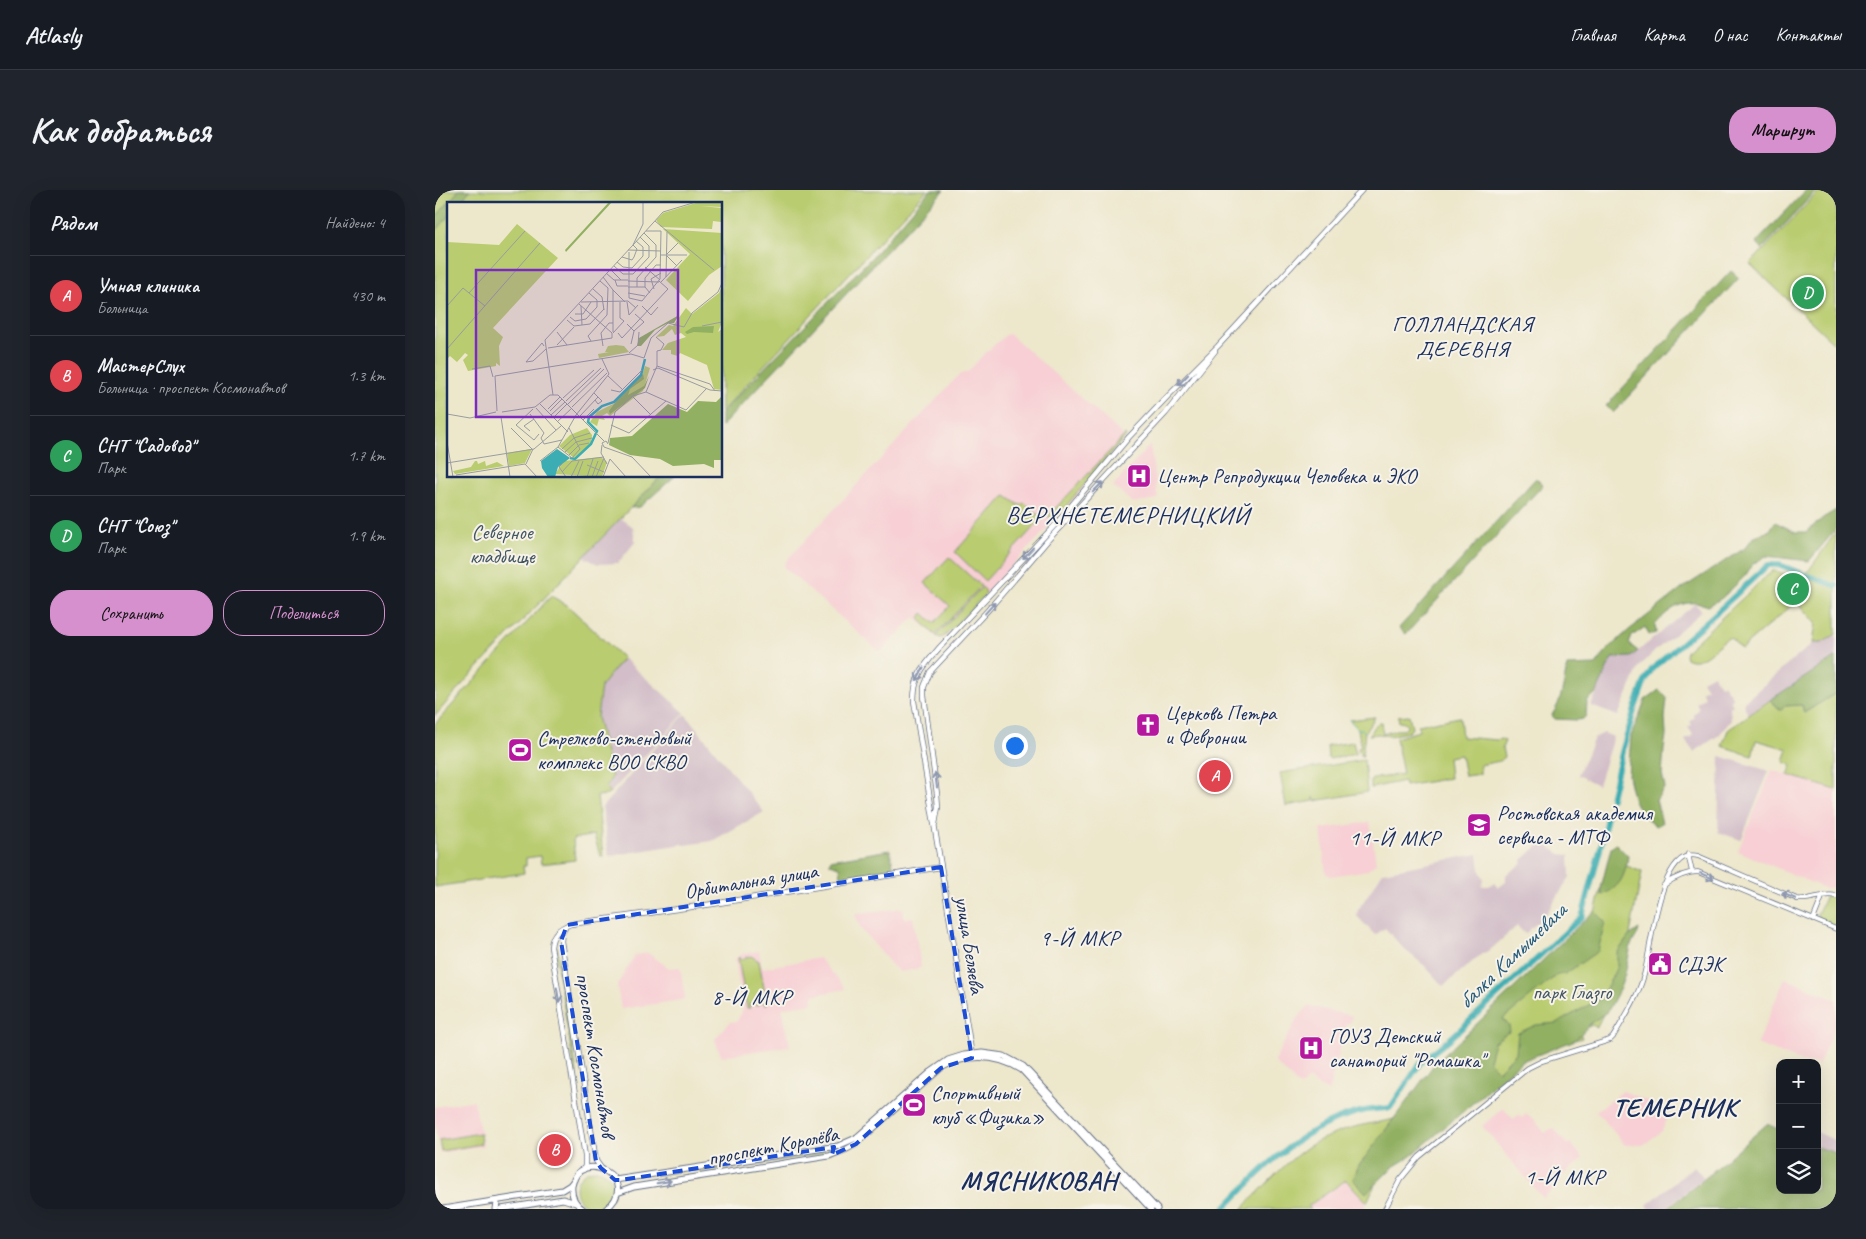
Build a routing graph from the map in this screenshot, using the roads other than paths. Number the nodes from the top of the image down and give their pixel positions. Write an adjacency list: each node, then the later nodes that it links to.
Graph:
1 (1362, 190): 2 (main road)
2 (1218, 346): 3 (main road, улица Беляева, one-way to 3); 4 (main road)
3 (1168, 396): 4 (main road); 5 (main road, улица Беляева)
4 (1175, 402): 6 (main road)
5 (1106, 464): 6 (main road); 7 (main road, улица Беляева, one-way to 7)
6 (1114, 471): 8 (main road, one-way to 6)
7 (972, 613): 8 (main road); 9 (main road, улица Беляева, one-way to 9)
8 (974, 624): 10 (main road)
9 (923, 757): 10 (main road); 11 (main road, улица Беляева)
10 (933, 762): 11 (main road, one-way to 10)
11 (934, 828): 13 (main road, улица Беляева)
12 (1688, 854): 14 (street); 15 (street); 16 (street, one-way to 12)
13 (941, 867): 19 (main road, Орбитальная улица); 23 (main road, улица Беляева)
14 (1692, 872): 15 (street); 18 (street, one-way to 18)
15 (1663, 887): 45 (street)
16 (1823, 895): 17 (street); 18 (street)
17 (1836, 896)
18 (1813, 920): 20 (street)
19 (567, 925): 21 (main road, проспект Космонавтов); 22 (main road)
20 (1836, 930)
21 (561, 945): 22 (main road); 25 (main road, проспект Космонавтов)
22 (551, 947): 26 (main road, проспект Космонавтов, one-way to 26)
23 (972, 1056): 24 (main road, проспект Королёва); 27 (main road, проспект Королёва); 28 (main road, проспект Королёва)
24 (995, 1056): 43 (main road); 44 (main road)
25 (582, 1075): 26 (main road); 30 (main road, проспект Космонавтов)
26 (571, 1077): 31 (main road, проспект Космонавтов)
27 (830, 1147): 28 (main road); 29 (main road, проспект Королёва)
28 (832, 1155): 32 (main road, проспект Королёва)
29 (698, 1167): 32 (main road); 34 (main road, проспект Королёва)
30 (601, 1168): 31 (main road); 34 (main road)
31 (583, 1170): 33 (main road)
32 (699, 1176): 35 (main road, проспект Королёва, one-way to 32)
33 (574, 1180): 36 (main road); 37 (main road)
34 (615, 1180): 35 (main road)
35 (617, 1193): 42 (main road)
36 (494, 1201): 38 (main road); 39 (main road)
37 (576, 1203): 40 (main road); 41 (main road)
38 (443, 1209)
39 (496, 1209)
40 (501, 1209)
41 (583, 1209)
42 (607, 1209)
43 (1151, 1209)
44 (1157, 1209)
45 (1385, 1209)

